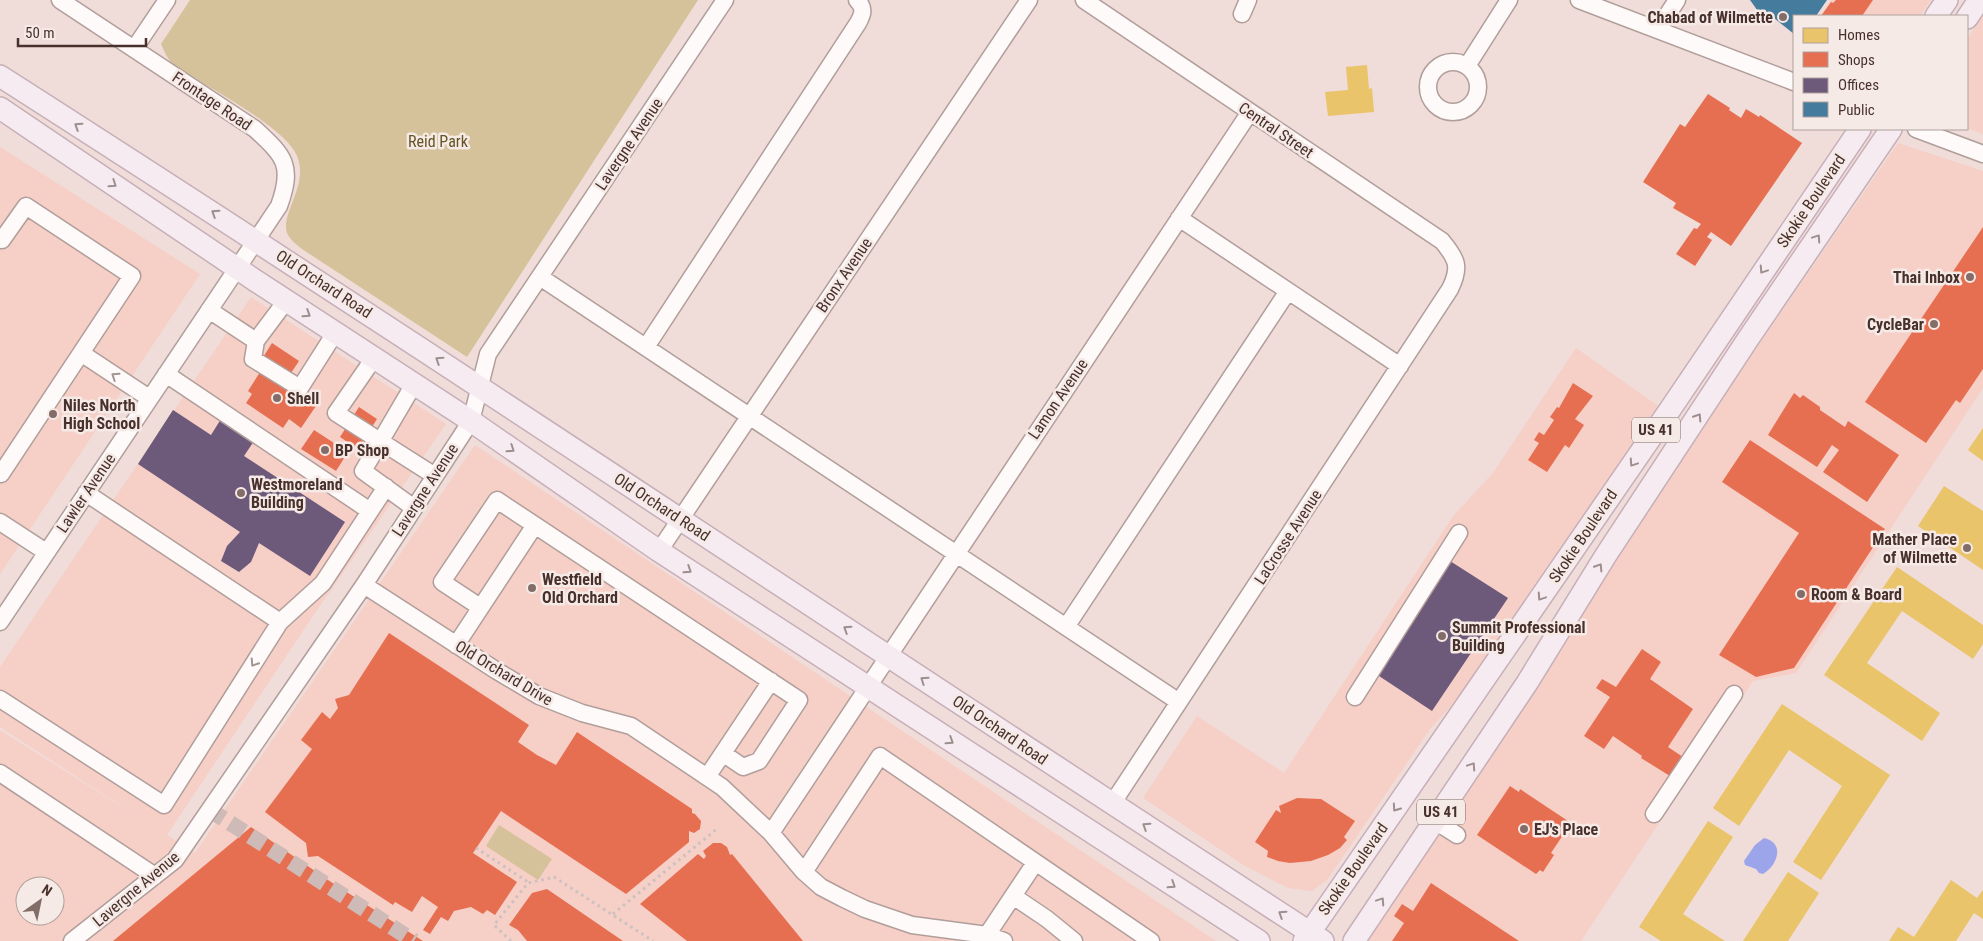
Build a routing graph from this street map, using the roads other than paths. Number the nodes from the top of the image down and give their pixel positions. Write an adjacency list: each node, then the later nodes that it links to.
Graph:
1 (60, 0): 15 (street, Frontage Road)
2 (166, 0): 15 (street)
3 (725, 0): 30 (street, Lavergne Avenue)
4 (857, 0): 36 (street)
5 (1029, 0): 44 (street, Bronx Avenue)
6 (1084, 0): 20 (street, Central Street)
7 (1509, 0): 16 (street)
8 (1579, 0): 14 (street)
9 (1677, 0): 14 (street)
10 (1947, 0): 12 (main road)
11 (1979, 0): 13 (main road)
12 (1937, 15)
13 (1968, 16)
14 (1658, 29): 18 (street)
15 (134, 49): 27 (street, Frontage Road)
16 (1467, 66)
17 (0, 76): 27 (main road, Old Orchard Road, one-way to 17)
18 (1793, 82)
19 (0, 108): 28 (main road, one-way to 28)
20 (1250, 112): 25 (street, Lamon Avenue); 29 (street, Central Street)
21 (1859, 130): 86 (main road, Skokie Boulevard / US 41, one-way to 86)
22 (1890, 130): 78 (main road, Skokie Boulevard / US 41, one-way to 22)
23 (1919, 130): 24 (street)
24 (1983, 154)
25 (1179, 218): 31 (street); 59 (street, Lamon Avenue)
26 (0, 238): 37 (street)
27 (256, 240): 28 (street, Lawler Avenue); 42 (main road, Old Orchard Road, one-way to 27)
28 (237, 268): 32 (main road); 33 (street, Lawler Avenue)
29 (1457, 268): 39 (street, LaCrosse Avenue)
30 (540, 277): 36 (street); 42 (street, Lavergne Avenue)
31 (1288, 291): 39 (street); 64 (street)
32 (286, 300): 34 (main road, one-way to 34); 35 (street)
33 (209, 310): 35 (street); 40 (street, Lawler Avenue)
34 (336, 333): 35 (street); 38 (main road)
35 (256, 341)
36 (646, 347): 44 (street)
37 (81, 353): 43 (street, one-way to 37); 47 (street)
38 (374, 358): 41 (main road); 46 (street)
39 (1400, 366): 72 (street, LaCrosse Avenue)
40 (166, 374): 43 (street, Lawler Avenue); 52 (street)
41 (414, 384): 45 (main road); 46 (street)
42 (480, 386): 45 (street, Lavergne Avenue); 53 (main road, Old Orchard Road)
43 (150, 398): 50 (street, Lawler Avenue)
44 (750, 416): 53 (street, Bronx Avenue); 59 (street)
45 (471, 421): 48 (street, Lavergne Avenue); 57 (main road, one-way to 57)
46 (381, 442): 48 (street); 49 (street)
47 (0, 473)
48 (435, 476): 51 (street, Lavergne Avenue)
49 (386, 487): 51 (street); 52 (street)
50 (86, 493): 58 (street, Lawler Avenue); 63 (street)
51 (414, 508): 60 (street, Lavergne Avenue)
52 (370, 511): 63 (street)
53 (680, 520): 57 (street, Bronx Avenue); 66 (main road, Old Orchard Road, one-way to 53)
54 (0, 522): 58 (street)
55 (535, 525): 61 (street); 61 (street); 67 (street)
56 (1459, 533): 70 (street)
57 (659, 551): 68 (main road, one-way to 68)
58 (46, 552): 62 (street, Lawler Avenue)
59 (956, 553): 64 (street); 66 (street, Lamon Avenue)
60 (364, 585): 65 (street, Old Orchard Drive); 83 (street, Lavergne Avenue)
61 (480, 608): 65 (street)
62 (0, 622)
63 (280, 622): 71 (street, one-way to 71)
64 (1066, 627): 72 (street)
65 (456, 645): 75 (street, Old Orchard Drive)
66 (888, 655): 68 (street, Lamon Avenue); 76 (main road, Old Orchard Road, one-way to 66)
67 (771, 681): 73 (street); 73 (street)
68 (867, 687): 79 (street); 91 (main road, one-way to 91)
69 (1734, 694): 77 (street)
70 (1355, 697)
71 (0, 699)
72 (1179, 702): 76 (street, LaCrosse Avenue)
73 (724, 754): 75 (street)
74 (0, 773): 83 (street)
75 (706, 778): 79 (street, Old Orchard Drive)
76 (1112, 804): 86 (main road, Old Orchard Road, one-way to 76)
77 (1654, 814)
78 (1435, 821): 80 (street); 92 (main road, Skokie Boulevard / US 41, one-way to 78)
79 (771, 833): 82 (street, Old Orchard Drive)
80 (1457, 835)
81 (1035, 863): 82 (street); 84 (street); 90 (street)
82 (804, 872): 85 (street, Old Orchard Drive)
83 (155, 876): 87 (street, Lavergne Avenue)
84 (1013, 896): 85 (street); 89 (street)
85 (987, 935): 88 (street, Old Orchard Drive)
86 (1312, 938)
87 (72, 941)
88 (1004, 941)
89 (1074, 941)
90 (1151, 941)
91 (1259, 941)
92 (1354, 941)

